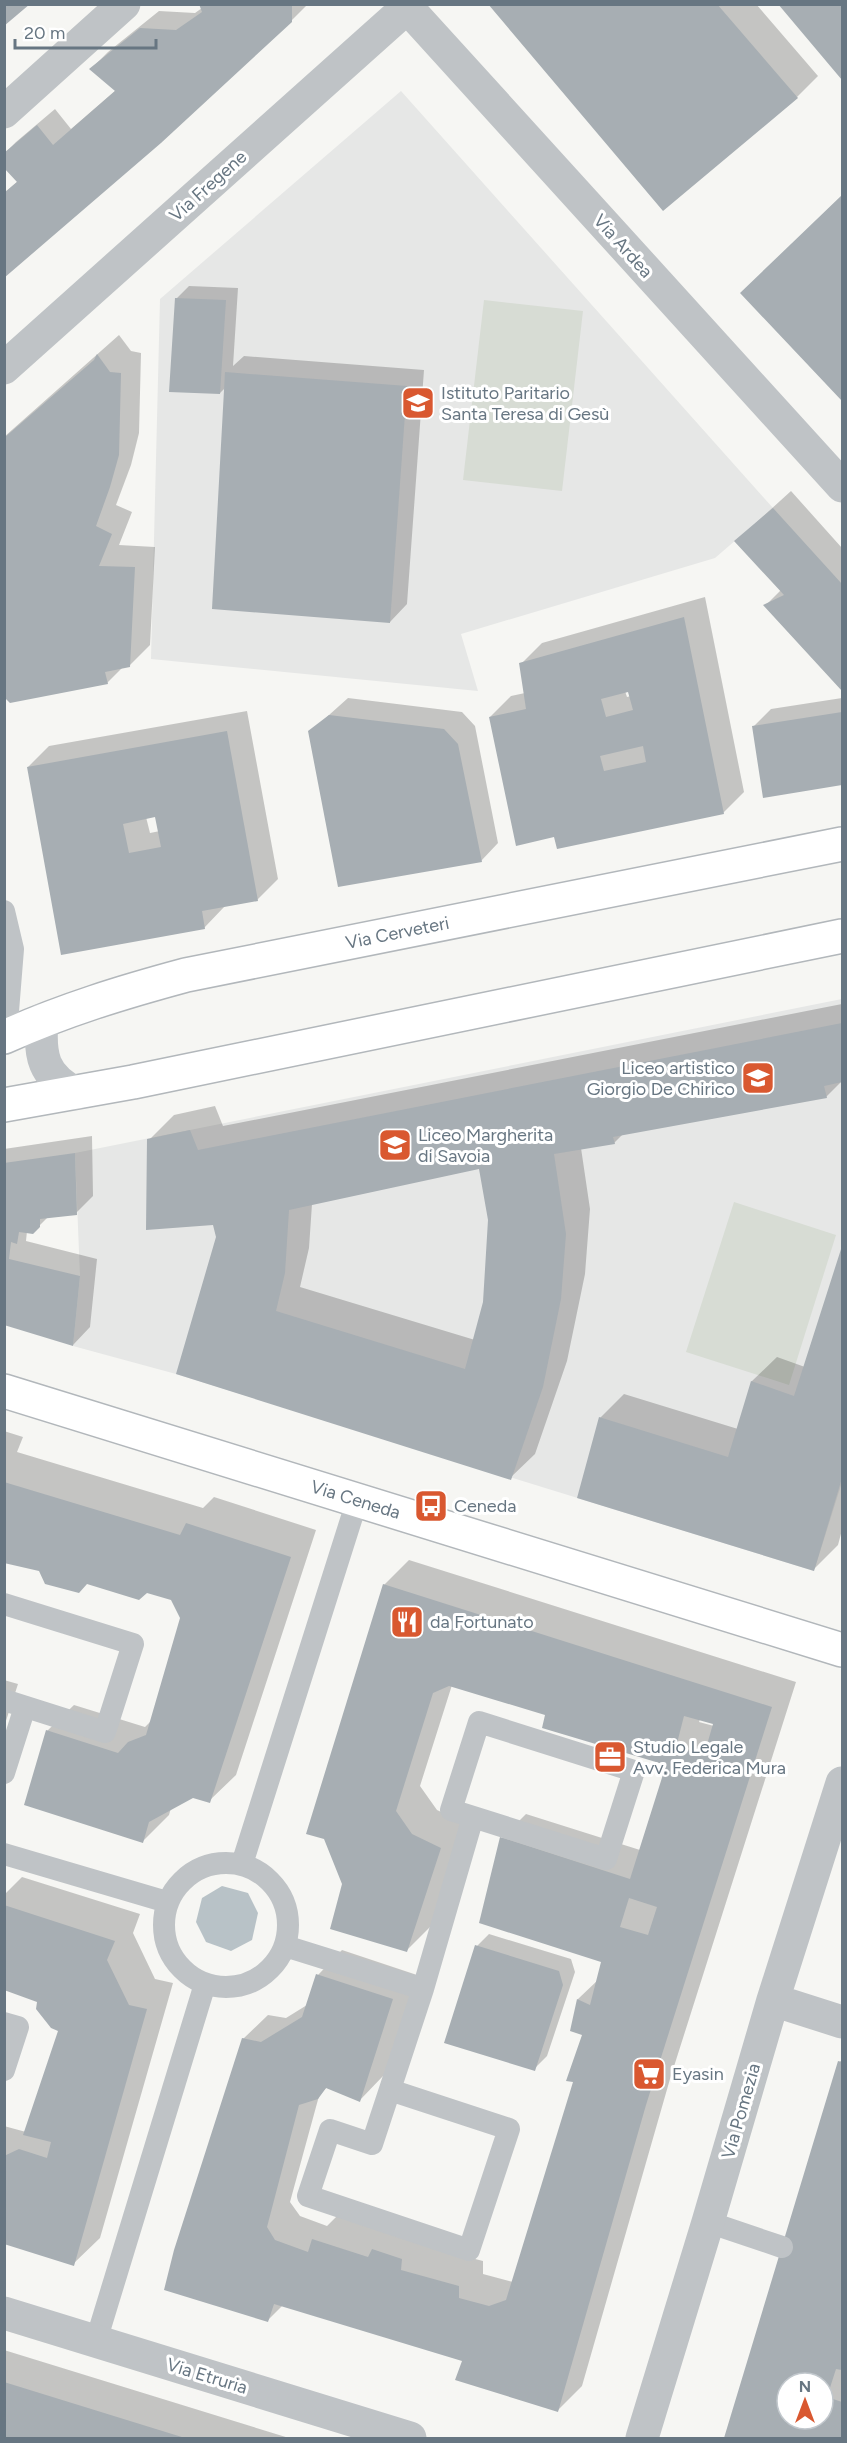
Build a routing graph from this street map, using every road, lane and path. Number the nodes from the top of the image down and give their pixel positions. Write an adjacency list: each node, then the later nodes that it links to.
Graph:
1 (124, 4): 3 (street)
2 (408, 6): 4 (street, Via Fregene); 5 (street, Via Ardea)
3 (4, 112)
4 (4, 368)
5 (843, 486)
6 (843, 844): 9 (main road, Via Cerveteri)
7 (4, 911): 10 (lane)
8 (843, 936): 11 (main road)
9 (42, 1020): 10 (main road, Via Cerveteri); 11 (street)
10 (5, 1037)
11 (76, 1093): 12 (main road)
12 (4, 1105)
13 (4, 1391): 14 (main road, Via Ceneda)
14 (357, 1501): 16 (main road, Via Ceneda); 22 (lane)
15 (4, 1604): 17 (lane)
16 (843, 1650)
17 (15, 1704): 18 (lane)
18 (4, 1773)
19 (843, 1783): 27 (street, Via Pomezia)
20 (473, 1817): 20 (lane); 26 (lane)
21 (4, 1854): 23 (lane)
22 (242, 1864): 23 (lane); 24 (lane)
23 (167, 1902): 25 (lane)
24 (285, 1946): 25 (lane); 26 (lane)
25 (205, 1984): 35 (lane)
26 (423, 1989): 31 (lane)
27 (773, 2000): 28 (street); 32 (street, Via Pomezia)
28 (843, 2022)
29 (4, 2023): 30 (lane)
30 (4, 2070)
31 (390, 2090): 31 (lane)
32 (708, 2222): 33 (lane); 37 (street, Via Pomezia)
33 (782, 2247)
34 (4, 2313): 35 (street, Via Etruria)
35 (96, 2341): 36 (street, Via Etruria)
36 (410, 2439)
37 (642, 2439)

